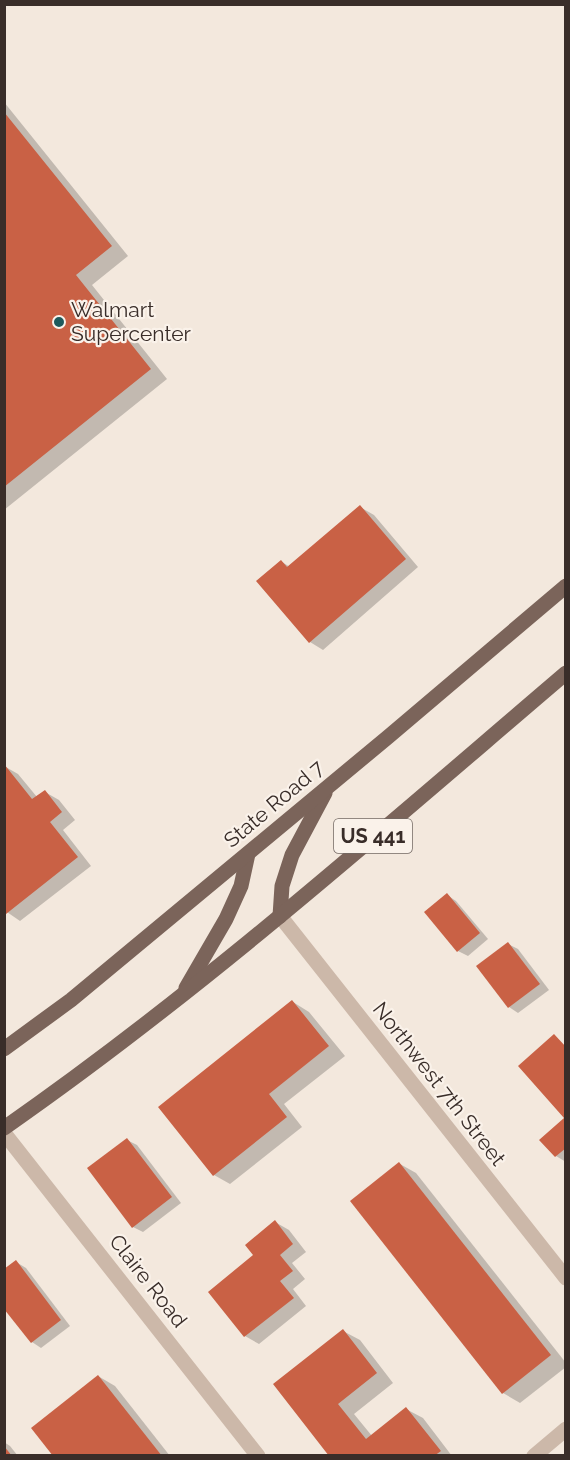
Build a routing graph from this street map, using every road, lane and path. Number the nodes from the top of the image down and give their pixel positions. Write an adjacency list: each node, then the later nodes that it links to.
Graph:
1 (566, 586): 3 (main road, State Road 7 / US 441)
2 (566, 673): 5 (main road, US 441)
3 (329, 785): 4 (main road, State Road 7 / US 441); 5 (main road)
4 (248, 854): 6 (main road); 7 (main road, State Road 7 / US 441)
5 (279, 916): 6 (main road, US 441); 10 (street, Northwest 7th Street)
6 (182, 996): 8 (main road, US 441)
7 (4, 1049)
8 (4, 1128)
9 (4, 1133): 12 (street, Claire Road)
10 (566, 1278)
11 (566, 1429): 13 (street)
12 (258, 1455)
13 (534, 1455)

